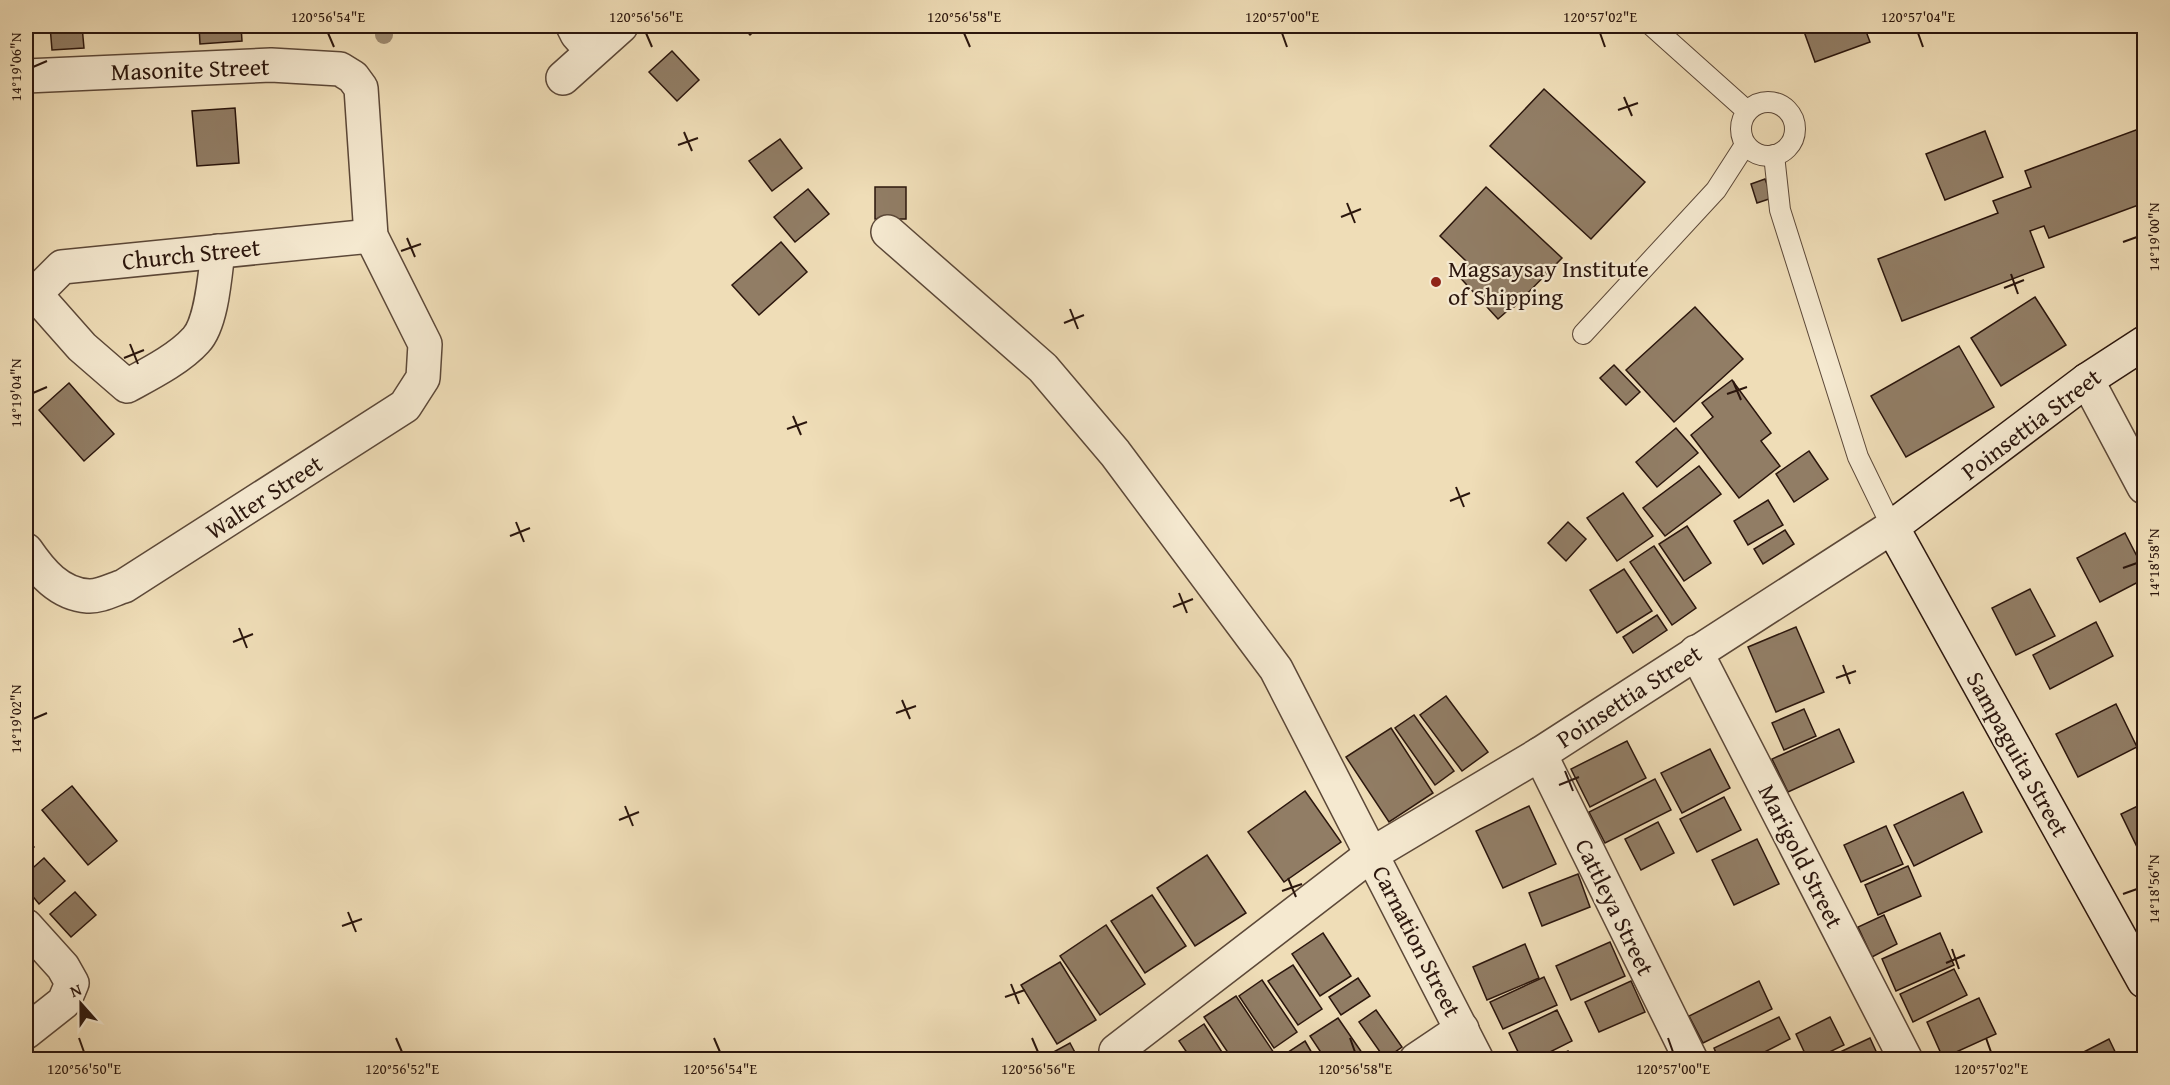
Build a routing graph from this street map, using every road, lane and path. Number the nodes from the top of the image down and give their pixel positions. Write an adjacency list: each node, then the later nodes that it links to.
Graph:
1 (573, 26): 4 (street)
2 (621, 26): 4 (street)
3 (1652, 26): 7 (lane)
4 (592, 51): 6 (street)
5 (26, 76): 11 (street, Masonite Street)
6 (563, 78)
7 (1747, 111): 8 (lane); 9 (lane)
8 (1745, 145): 9 (lane); 14 (lane)
9 (1774, 156): 18 (lane)
10 (888, 232): 22 (street, Carnation Street)
11 (371, 236): 12 (street, Church Street); 19 (street, Walter Street)
12 (218, 251): 13 (street, Church Street); 13 (street)
13 (31, 299)
14 (1583, 334)
15 (2145, 343): 16 (street, Poinsettia Street)
16 (2087, 380): 17 (street); 18 (street, Poinsettia Street)
17 (2145, 487)
18 (1892, 527): 20 (street, Poinsettia Street); 24 (street, Sampaguita Street)
19 (26, 550)
20 (1696, 652): 21 (street, Poinsettia Street); 31 (street, Marigold Street)
21 (1540, 754): 22 (street, Poinsettia Street); 30 (street, Cattleya Street)
22 (1372, 854): 25 (street, Carnation Street); 27 (street, Poinsettia Street)
23 (26, 926): 26 (street)
24 (2145, 981)
25 (1462, 1029): 28 (street); 29 (street, Carnation Street)
26 (26, 1032)
27 (1116, 1051)
28 (1416, 1059)
29 (1478, 1059)
30 (1691, 1059)
31 (1906, 1059)

